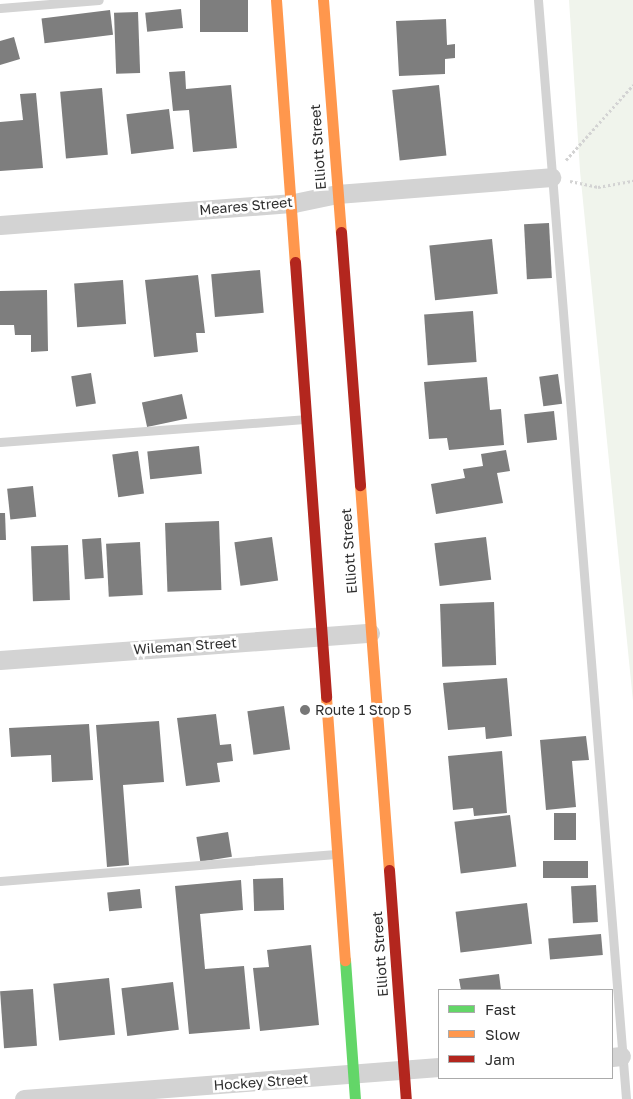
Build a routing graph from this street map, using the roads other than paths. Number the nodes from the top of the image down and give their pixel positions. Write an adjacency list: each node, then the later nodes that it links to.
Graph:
1 (99, 0): 5 (lane)
2 (276, 0): 8 (main road)
3 (323, 0): 7 (main road, Elliott Street)
4 (538, 0): 6 (lane)
5 (0, 8)
6 (551, 177): 7 (street, Meares Street); 17 (lane)
7 (337, 194): 8 (street, Meares Street); 12 (main road, Elliott Street)
8 (291, 203): 9 (street, Meares Street); 10 (main road)
9 (0, 225)
10 (307, 419): 11 (lane); 13 (main road)
11 (0, 442)
12 (370, 633): 13 (street, Wileman Street); 21 (main road, Elliott Street)
13 (323, 636): 14 (street, Wileman Street); 15 (main road)
14 (0, 660)
15 (339, 854): 16 (lane); 22 (main road)
16 (0, 881)
17 (612, 989)
18 (613, 1003): 19 (lane)
19 (617, 1056): 26 (lane)
20 (438, 1067): 21 (street, Hockey Street)
21 (404, 1070): 22 (street, Hockey Street); 25 (main road, Elliott Street)
22 (354, 1075): 23 (street, Hockey Street); 24 (main road)
23 (24, 1099)
24 (355, 1099)
25 (406, 1099)
26 (626, 1099)

